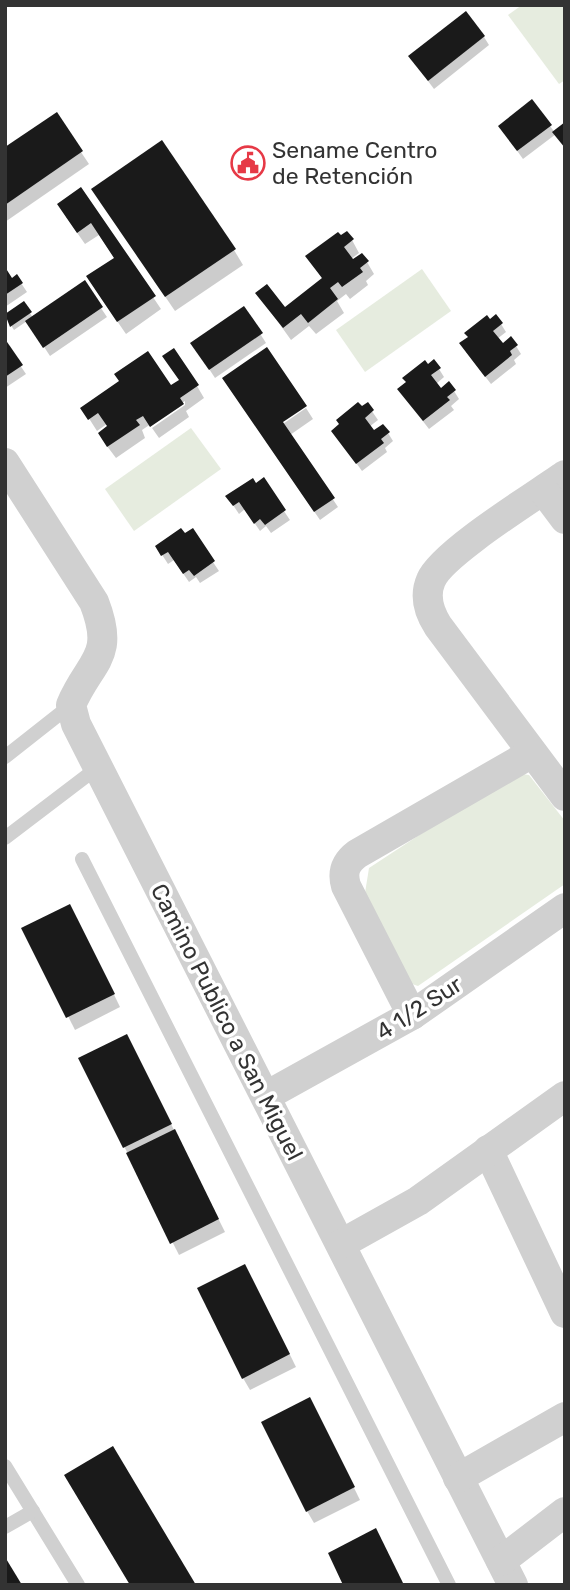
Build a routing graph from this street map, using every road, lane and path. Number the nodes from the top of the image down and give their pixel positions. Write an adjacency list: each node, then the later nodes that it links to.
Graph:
1 (5, 463): 4 (street)
2 (554, 483): 3 (street); 5 (street)
3 (565, 519)
4 (71, 705): 6 (lane); 7 (street, Camino Publico a San Miguel)
5 (532, 753): 8 (street); 12 (street)
6 (5, 757)
7 (97, 768): 9 (lane); 13 (street, Camino Publico a San Miguel)
8 (565, 796)
9 (5, 838)
10 (82, 859): 26 (lane)
11 (565, 908): 12 (street, 4 1/2 Sur)
12 (412, 1016): 13 (street, 4 1/2 Sur)
13 (266, 1096): 16 (street, Camino Publico a San Miguel)
14 (565, 1096): 15 (street)
15 (488, 1150): 16 (street); 17 (street)
16 (341, 1244): 20 (street, Camino Publico a San Miguel)
17 (565, 1313)
18 (565, 1417): 20 (street)
19 (5, 1466): 21 (lane)
20 (458, 1478): 24 (street, Camino Publico a San Miguel)
21 (33, 1511): 23 (lane); 25 (lane)
22 (565, 1513): 24 (street)
23 (5, 1527)
24 (507, 1573)
25 (78, 1585)
26 (449, 1585)

